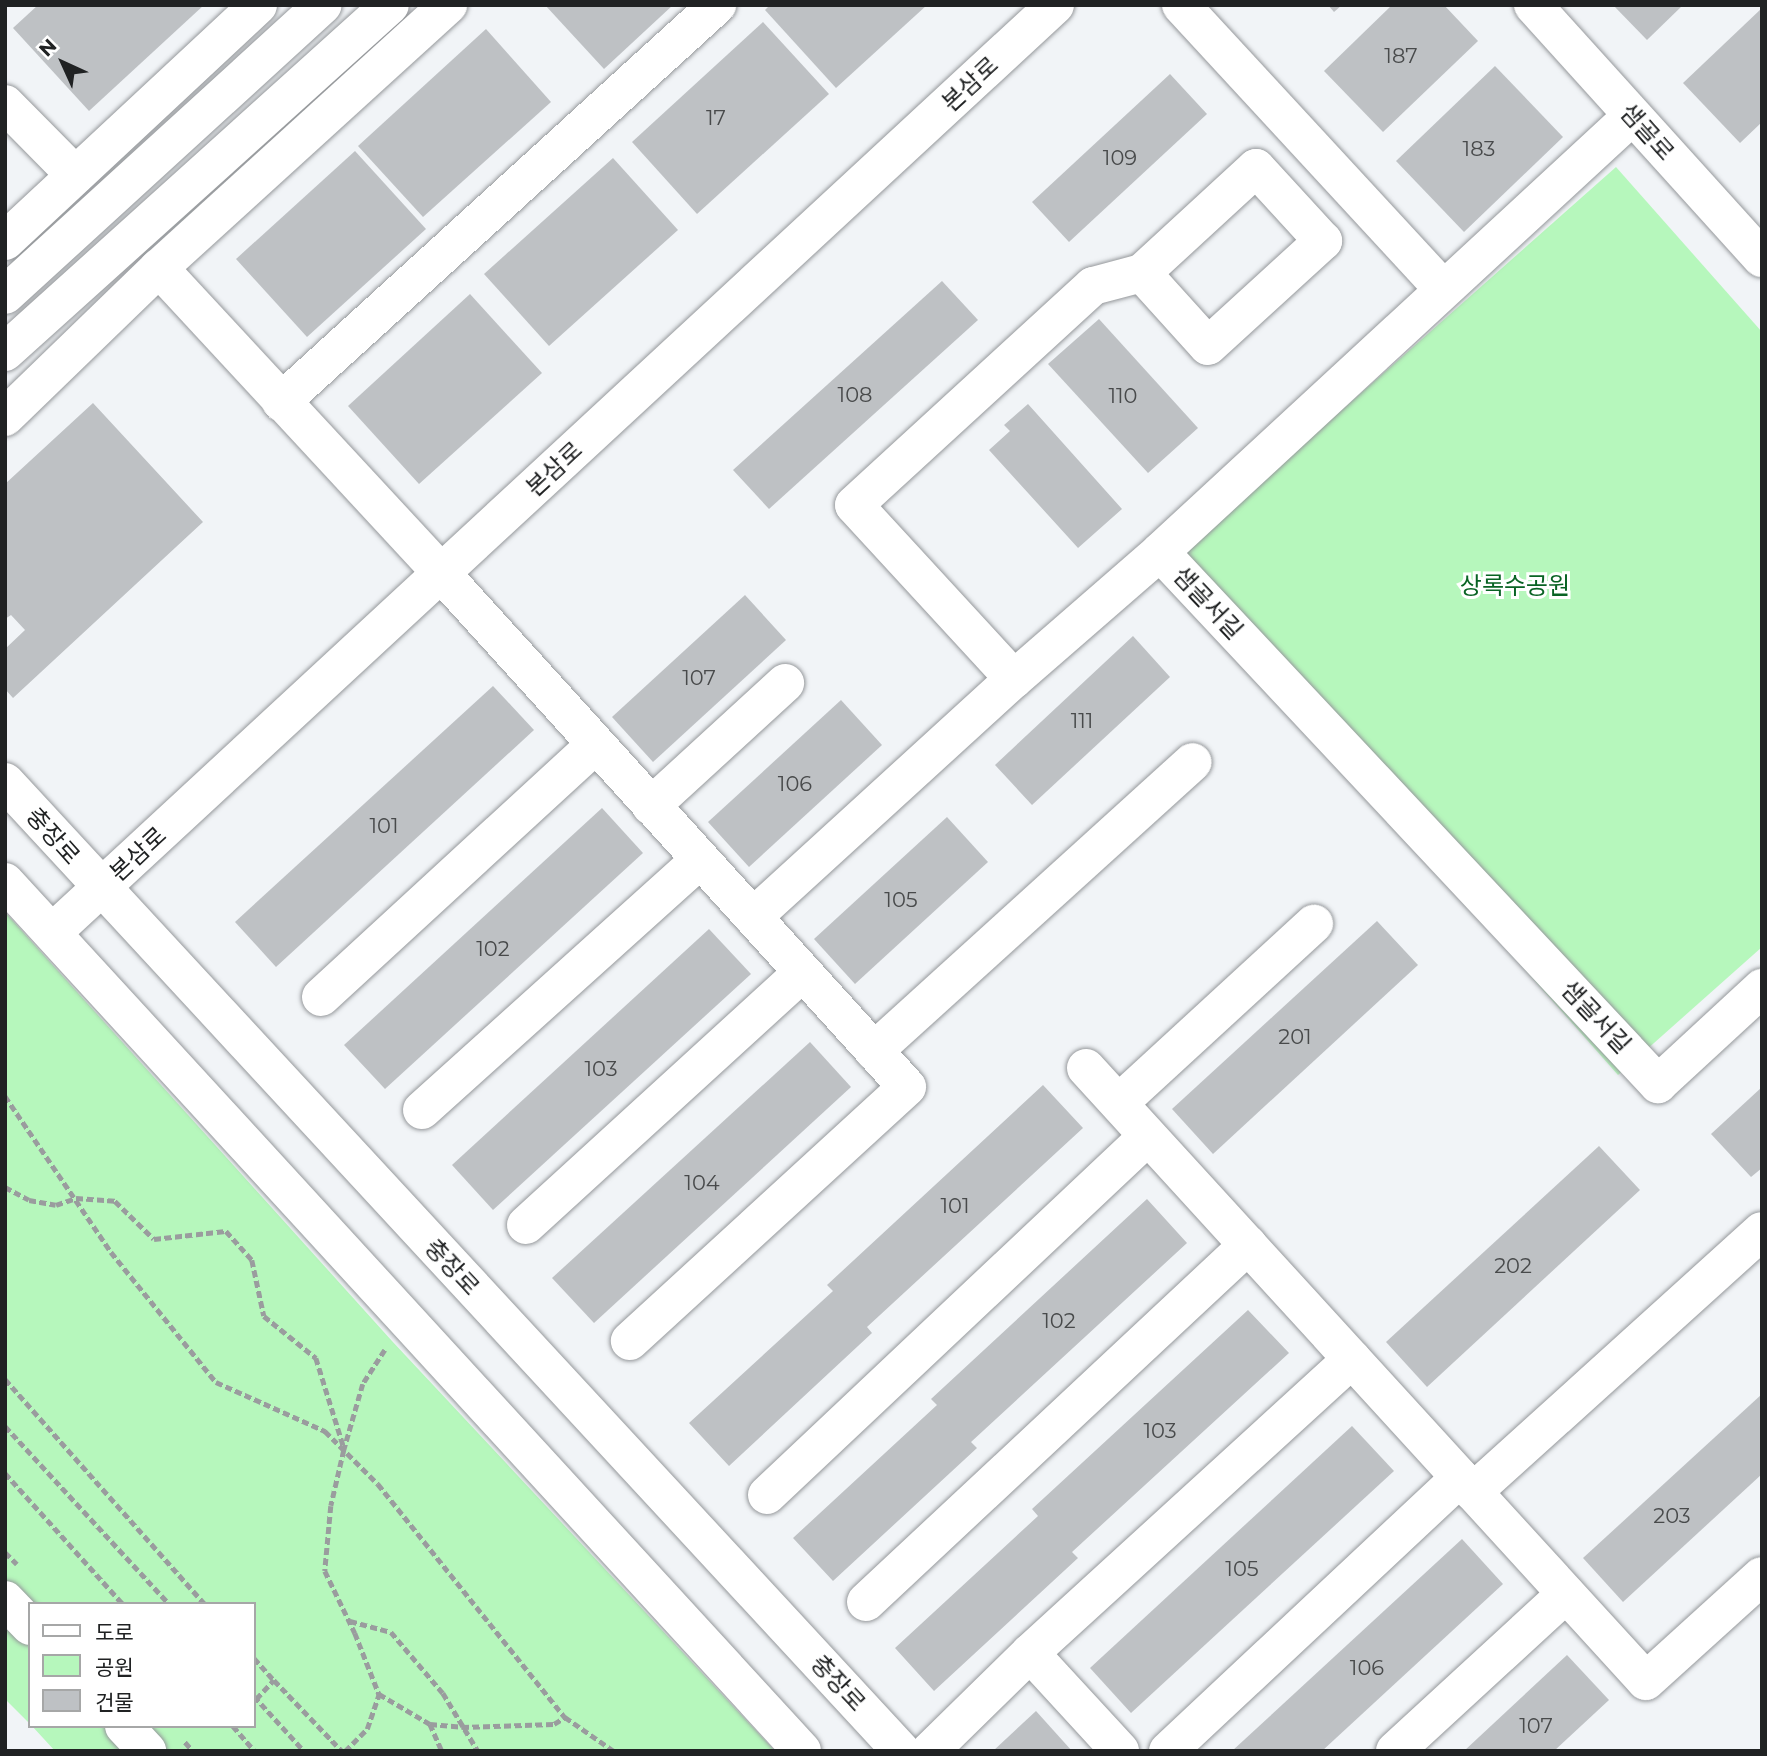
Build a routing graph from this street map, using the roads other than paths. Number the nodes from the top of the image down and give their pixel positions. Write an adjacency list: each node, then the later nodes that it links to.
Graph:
1 (258, 5): 11 (street)
2 (323, 5): 17 (street)
3 (390, 5): 18 (street)
4 (448, 5): 14 (street)
5 (717, 5): 19 (street)
6 (1055, 5): 22 (street, 본삼로)
7 (1181, 5): 16 (street)
8 (1533, 5): 10 (street, 샘골로)
9 (5, 104): 11 (street)
10 (1632, 116): 13 (street, 샘골로); 16 (street, 샘골서길)
11 (75, 175): 12 (street)
12 (5, 240)
13 (1762, 258)
14 (159, 268): 19 (street); 20 (street)
15 (1142, 274): 15 (street); 23 (street)
16 (1442, 288): 21 (street, 샘골서길)
17 (5, 296)
18 (5, 352)
19 (281, 402): 22 (street)
20 (5, 417)
21 (1160, 552): 23 (street); 36 (street, 샘골서길)
22 (442, 574): 25 (street); 31 (street, 본삼로)
23 (1014, 679): 32 (street)
24 (785, 683): 28 (street)
25 (595, 745): 28 (street); 37 (street)
26 (1193, 762): 38 (street)
27 (5, 782): 31 (street, 충장로)
28 (651, 806): 29 (street)
29 (700, 860): 32 (street); 41 (street)
30 (5, 882): 34 (street)
31 (101, 889): 34 (street, 본삼로); 59 (street, 충장로)
32 (752, 917): 35 (street)
33 (1314, 924): 40 (street)
34 (53, 932): 58 (street)
35 (802, 972): 38 (street); 43 (street)
36 (1762, 988)
37 (321, 997)
38 (874, 1051): 46 (street)
39 (1086, 1068): 40 (street)
40 (1119, 1103): 42 (street)
41 (422, 1110)
42 (1148, 1136): 45 (street); 49 (street)
43 (526, 1225)
44 (1762, 1231): 48 (street)
45 (1248, 1245): 47 (street); 53 (street)
46 (629, 1341)
47 (1352, 1359): 48 (street); 55 (street)
48 (1466, 1485): 51 (street); 62 (street)
49 (767, 1495)
50 (1762, 1576): 51 (street)
51 (1566, 1594): 63 (street)
52 (5, 1600): 54 (street)
53 (866, 1602)
54 (28, 1624)
55 (1030, 1653): 60 (street); 61 (street)
56 (126, 1728): 57 (street)
57 (147, 1751)
58 (802, 1751)
59 (901, 1751)
60 (930, 1751)
61 (1120, 1751)
62 (1168, 1751)
63 (1395, 1751)

